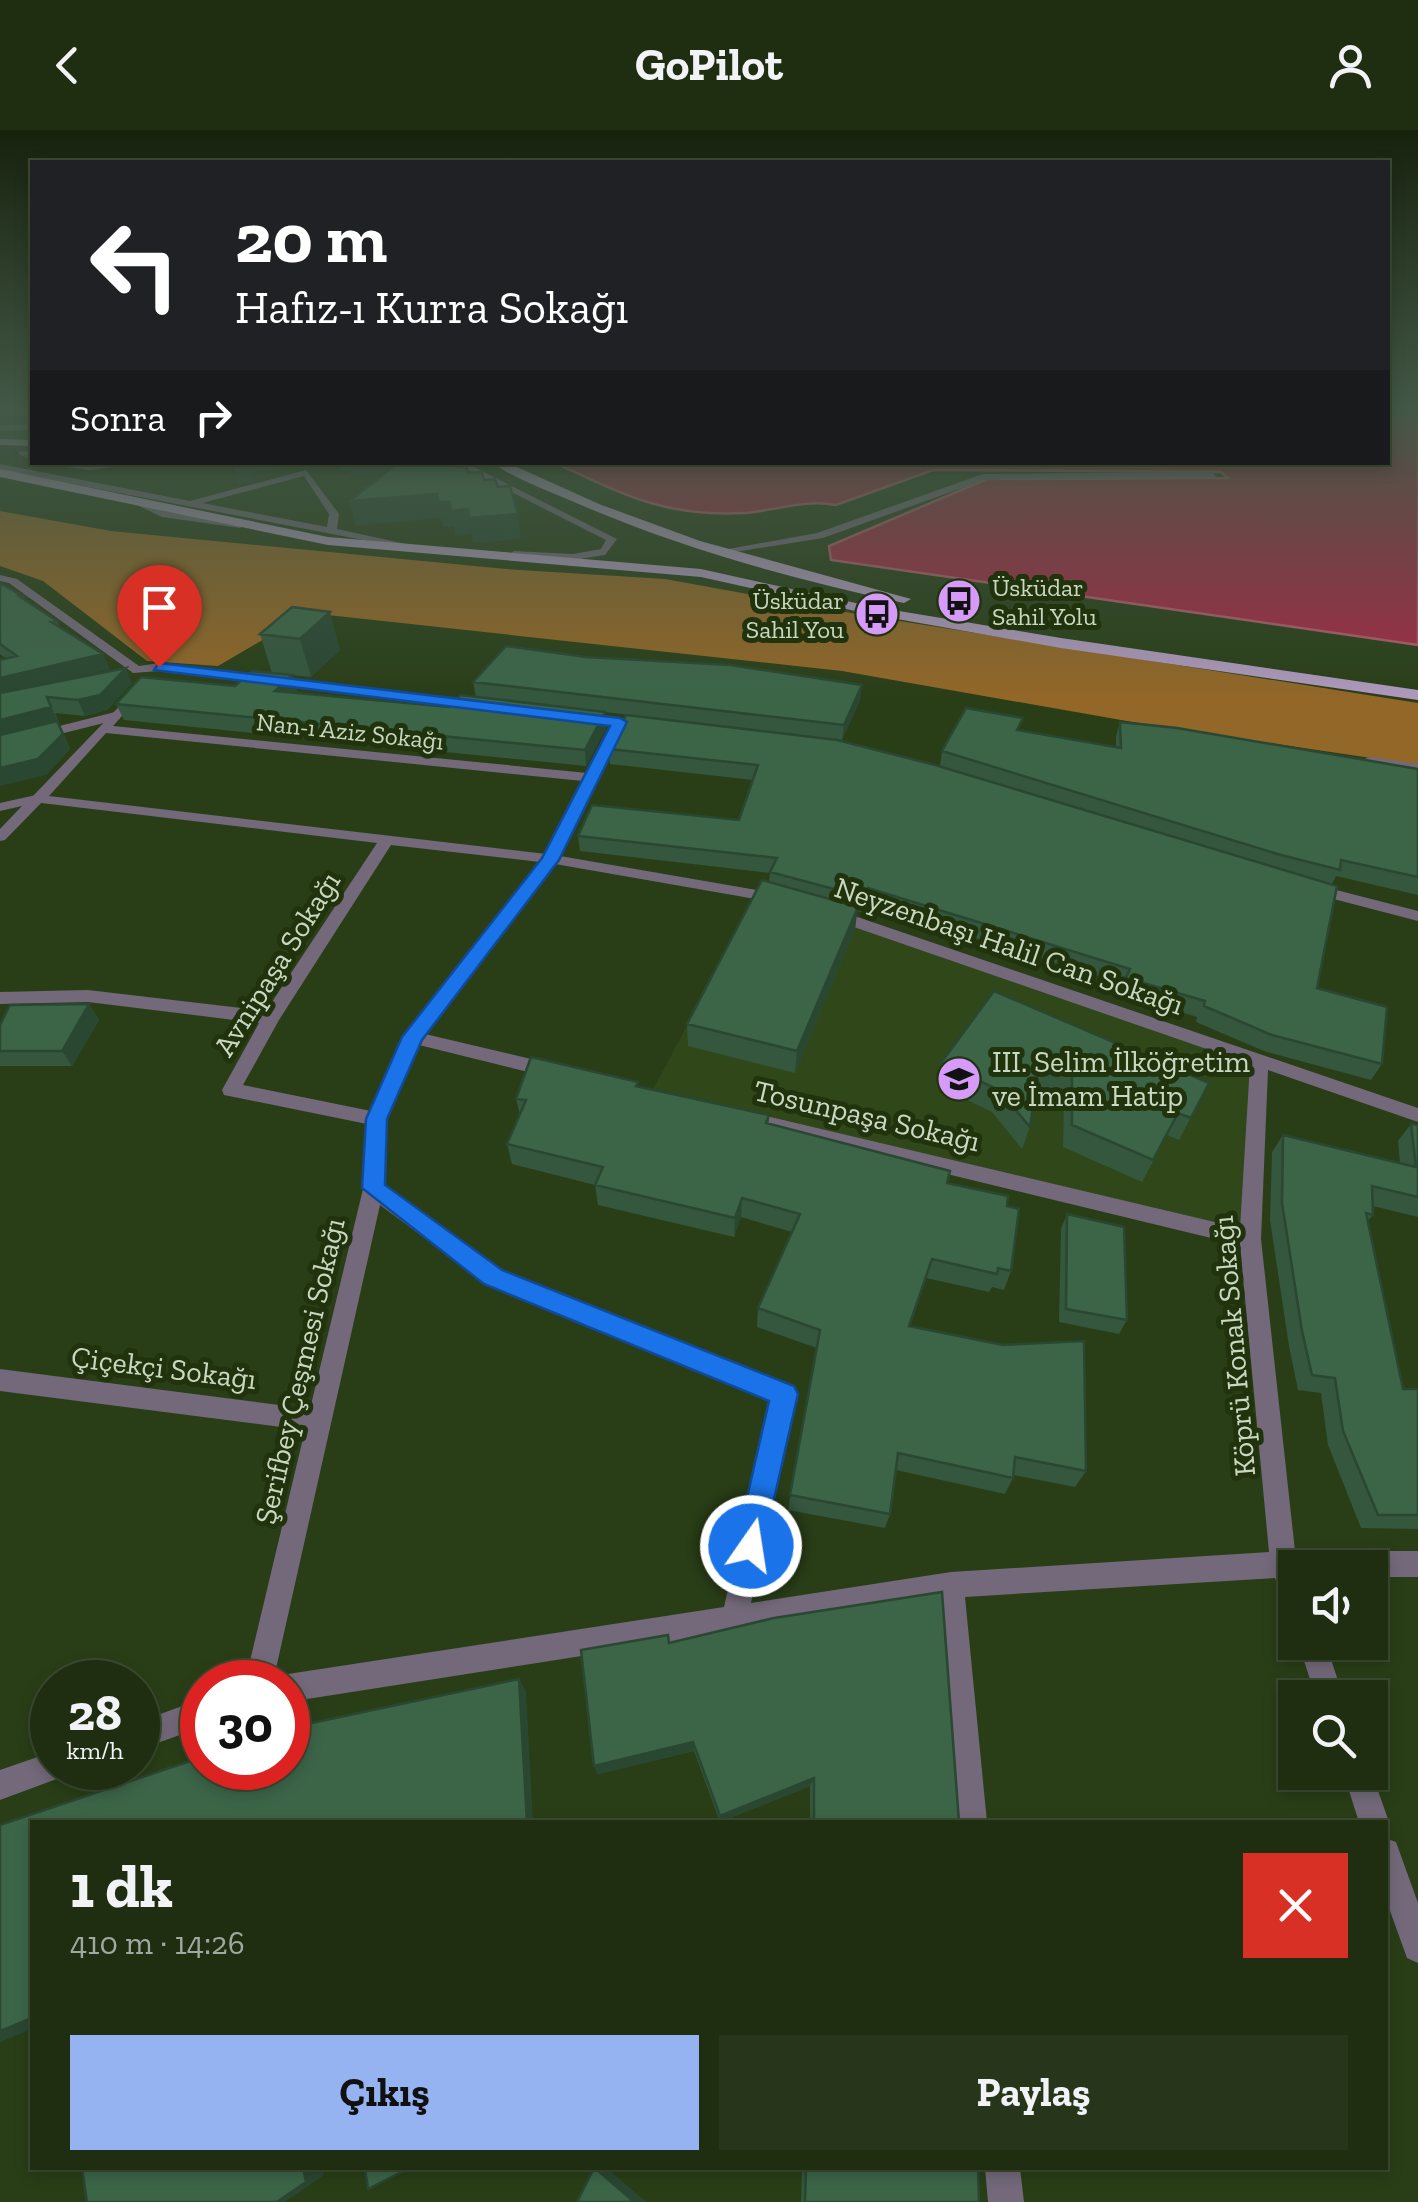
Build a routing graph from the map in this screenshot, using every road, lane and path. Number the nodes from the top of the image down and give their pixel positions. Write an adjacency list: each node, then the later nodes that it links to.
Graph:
1 (163, 507): 10 (main road)
2 (200, 507): 8 (street)
3 (329, 507): 8 (street)
4 (547, 507): 8 (street)
5 (588, 507): 7 (main road)
6 (900, 507): 9 (street)
7 (647, 528): 9 (main road); 10 (main road)
8 (332, 532)
9 (722, 552): 11 (main road); 16 (main road)
10 (594, 564): 11 (main road)
11 (702, 572): 17 (main road)
12 (0, 578): 14 (street)
13 (159, 667): 14 (street); 18 (street); 20 (street)
14 (137, 670): 15 (street)
15 (120, 674)
16 (1418, 680)
17 (1418, 695)
18 (504, 708)
19 (562, 715): 21 (street)
20 (115, 716): 23 (street); 24 (street)
21 (620, 722): 22 (street); 27 (street, Şerifbey Çeşmesi Sokağı)
22 (658, 727)
23 (104, 729): 27 (street, Nan-ı Aziz Sokağı); 28 (street)
24 (0, 745)
25 (1362, 760): 26 (street)
26 (1418, 768)
27 (592, 778): 32 (street, Şerifbey Çeşmesi Sokağı)
28 (38, 798): 29 (street); 30 (street); 31 (street, Neyzenbaşı Halil Can Sokağı)
29 (0, 808)
30 (0, 837)
31 (385, 843): 32 (street, Neyzenbaşı Halil Can Sokağı); 36 (street, Avnipaşa Sokağı)
32 (550, 860): 37 (street, Şerifbey Çeşmesi Sokağı); 38 (street, Neyzenbaşı Halil Can Sokağı)
33 (1286, 882): 34 (street)
34 (1418, 916)
35 (0, 998): 36 (street)
36 (271, 1018): 42 (street, Avnipaşa Sokağı)
37 (413, 1037): 39 (street); 42 (street, Şerifbey Çeşmesi Sokağı)
38 (1260, 1062): 41 (street, Neyzenbaşı Halil Can Sokağı); 44 (street, Köprü Konak Sokağı)
39 (577, 1078)
40 (724, 1113): 44 (street, Tosunpaşa Sokağı)
41 (1418, 1115)
42 (376, 1119): 43 (street, Şerifbey Çeşmesi Sokağı)
43 (373, 1188): 46 (street, Şerifbey Çeşmesi Sokağı); 52 (street)
44 (1250, 1239): 47 (street, Köprü Konak Sokağı)
45 (0, 1380): 46 (street, Çiçekçi Sokağı)
46 (319, 1421): 53 (street, Şerifbey Çeşmesi Sokağı)
47 (1282, 1550)
48 (1278, 1564): 51 (street)
49 (1388, 1564): 50 (street)
50 (1418, 1564)
51 (951, 1585): 52 (street); 58 (street)
52 (734, 1621): 54 (street)
53 (265, 1660)
54 (310, 1685)
55 (30, 1774): 56 (street)
56 (0, 1786)
57 (1362, 1790): 59 (street)
58 (972, 1820)
59 (1373, 1820)
60 (1388, 1862): 61 (street)
61 (1418, 1947)
62 (1003, 2170): 63 (street)
63 (1006, 2202)

